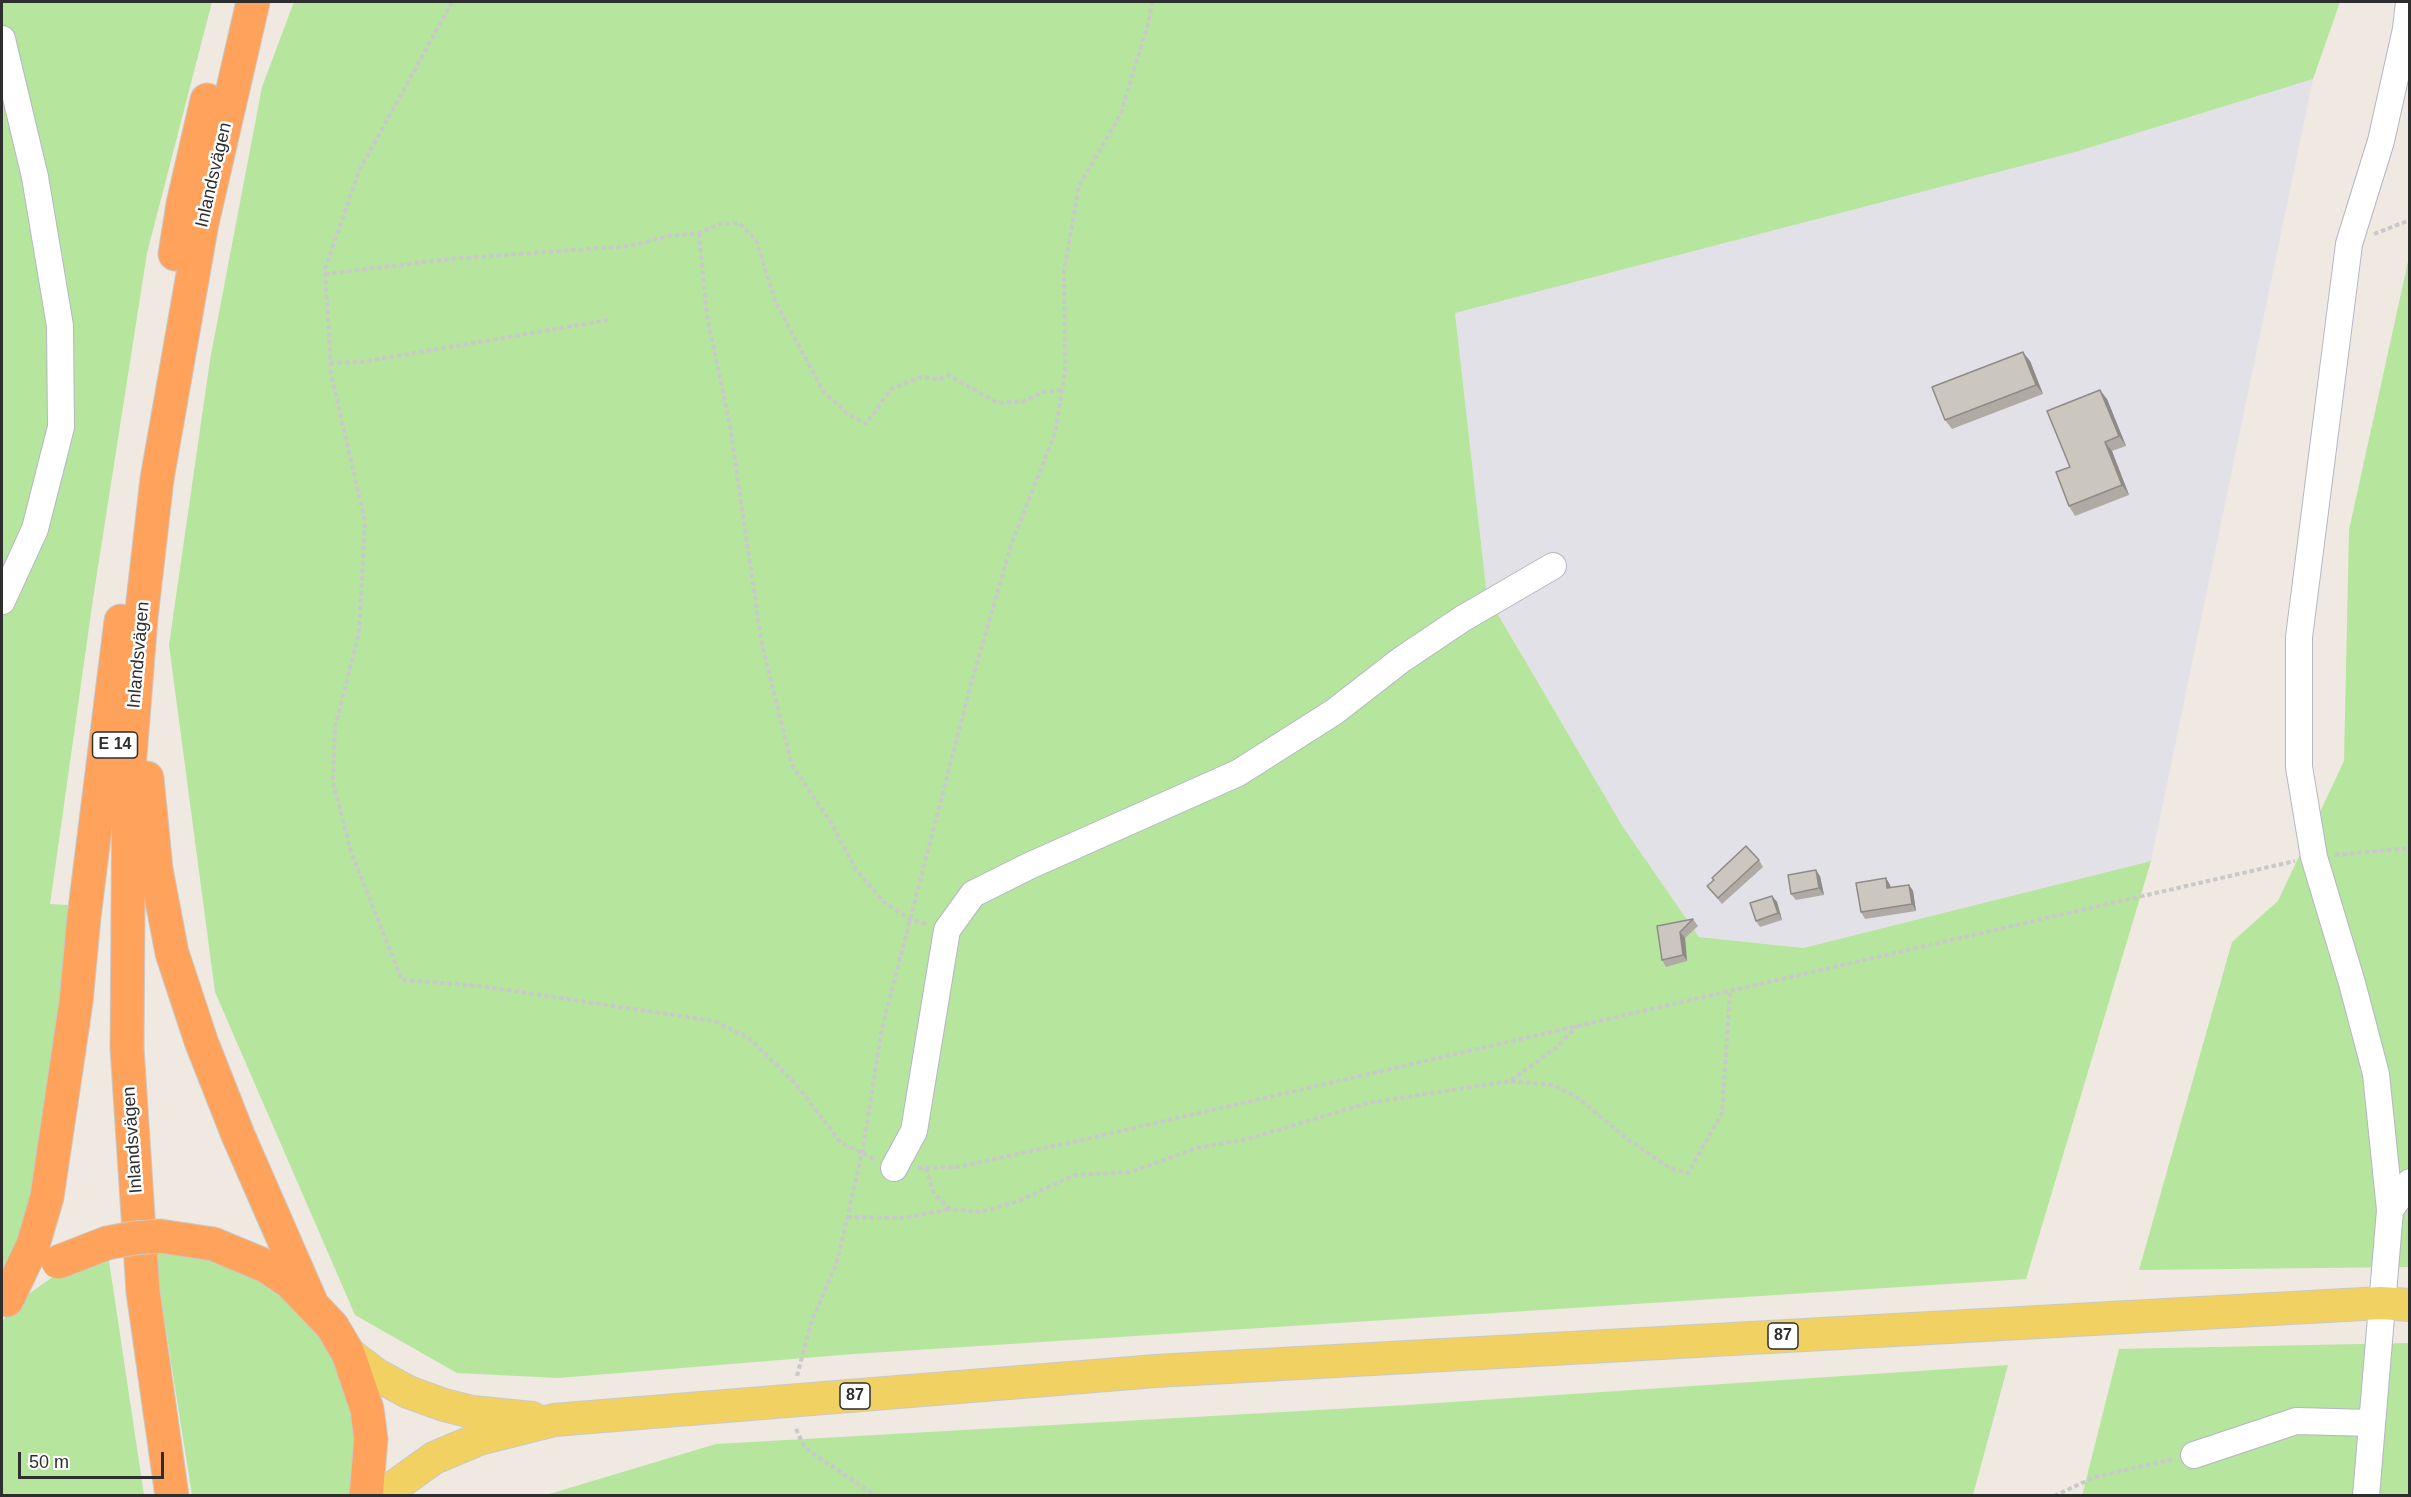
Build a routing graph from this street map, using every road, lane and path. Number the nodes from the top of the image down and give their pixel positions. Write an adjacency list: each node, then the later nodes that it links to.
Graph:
1 (231, 2): 15 (highway, Inlandsvägen / E 14)
2 (254, 2): 17 (highway, Inlandsvägen / E 14)
3 (452, 2): 10 (path)
4 (1152, 2): 13 (path)
5 (2409, 2): 9 (street)
6 (2, 39): 16 (street)
7 (2409, 220): 9 (path)
8 (699, 233): 10 (path); 13 (path); 20 (path)
9 (2349, 244): 19 (street)
10 (325, 274): 12 (path)
11 (608, 320): 12 (path)
12 (330, 363): 24 (path)
13 (1062, 390): 20 (path)
14 (1553, 566): 25 (street)
15 (130, 569): 32 (highway); 40 (highway, Inlandsvägen / E 14)
16 (2, 600)
17 (141, 618): 31 (highway); 41 (highway, Inlandsvägen / E 14)
18 (2409, 848): 19 (path)
19 (2314, 857): 21 (path); 29 (street)
20 (909, 919): 24 (path)
21 (1730, 991): 22 (path); 23 (path)
22 (1578, 1026): 23 (path); 26 (path)
23 (1510, 1081): 28 (path)
24 (862, 1153): 25 (path); 30 (path)
25 (894, 1168): 26 (path)
26 (926, 1168): 28 (path)
27 (2409, 1182): 29 (street)
28 (950, 1209): 30 (path)
29 (2390, 1210): 33 (street)
30 (847, 1217): 35 (path)
31 (311, 1302): 32 (highway, bridge); 34 (highway)
32 (4, 1303)
33 (2395, 1304): 36 (main road, 87); 37 (street)
34 (348, 1353): 36 (main road); 42 (highway)
35 (796, 1378)
36 (554, 1420): 43 (main road)
37 (2372, 1423): 39 (street); 46 (street)
38 (796, 1429): 44 (path)
39 (2194, 1455): 45 (path)
40 (160, 1496)
41 (172, 1496)
42 (366, 1496)
43 (385, 1496)
44 (876, 1496)
45 (2054, 1496)
46 (2366, 1496)

